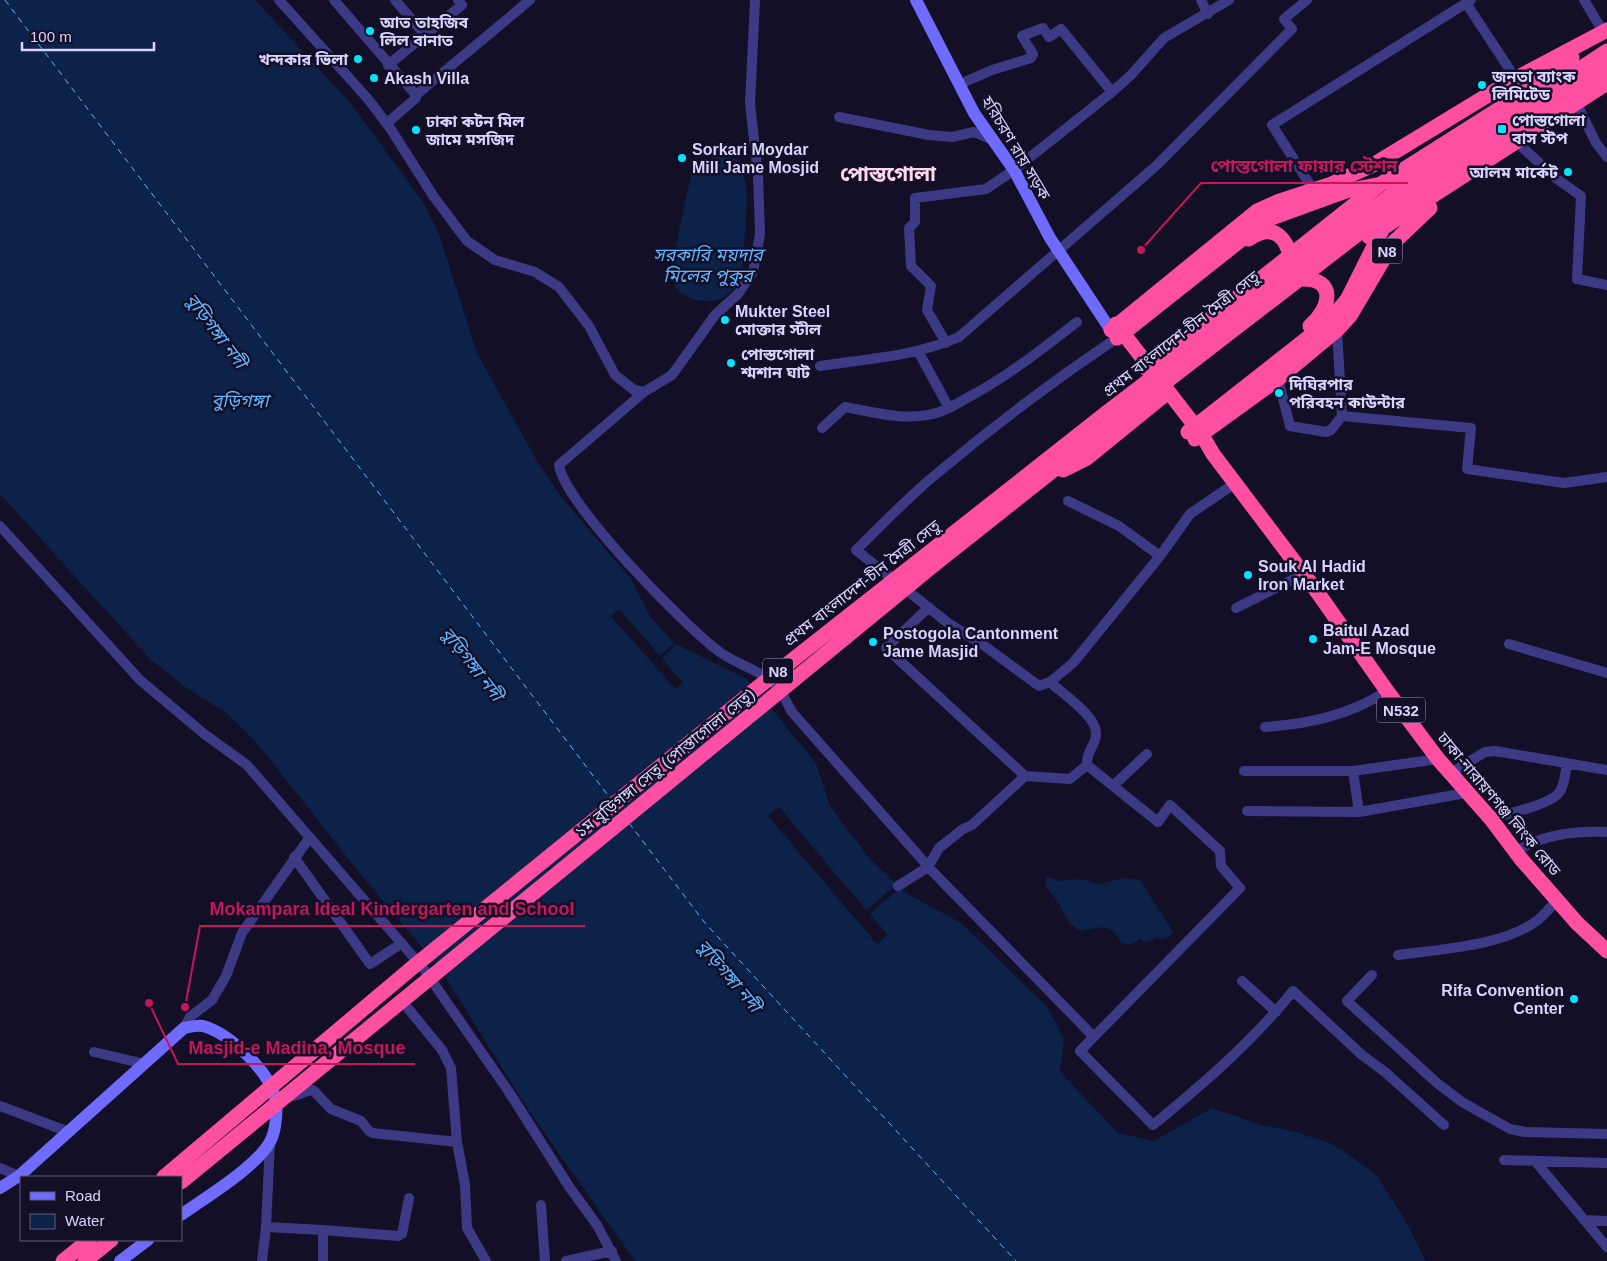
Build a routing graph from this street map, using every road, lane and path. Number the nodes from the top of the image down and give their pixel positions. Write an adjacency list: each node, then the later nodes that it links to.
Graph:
1 (279, 0): 28 (street)
2 (334, 0): 18 (street)
3 (396, 0): 16 (street)
4 (458, 0): 16 (street)
5 (530, 0): 25 (street)
6 (755, 0): 48 (street)
7 (916, 0): 22 (main road, হরিচরণ রায় সড়ক)
8 (1201, 0): 14 (street)
9 (1229, 0): 13 (street)
10 (1307, 0): 38 (street)
11 (1584, 0): 15 (street)
12 (1468, 2): 20 (street); 35 (street)
13 (1220, 3): 14 (street)
14 (1208, 14): 23 (street)
15 (1602, 33): 34 (highway); 35 (highway)
16 (426, 36): 18 (street)
17 (1607, 51): 33 (highway, N8)
18 (388, 65): 25 (street)
19 (1607, 67): 36 (highway, N8)
20 (1510, 70)
21 (1607, 83): 37 (highway)
22 (960, 84): 23 (street); 29 (main road, হরিচরণ রায় সড়ক)
23 (1112, 92): 32 (street)
24 (1607, 92): 26 (highway, N8)
25 (416, 96): 28 (street)
26 (1580, 110): 30 (highway, N8); 31 (street)
27 (839, 117): 29 (street)
28 (387, 124): 48 (street)
29 (990, 139): 32 (main road, হরিচরণ রায় সড়ক)
30 (1524, 148): 40 (street); 42 (highway, N8)
31 (1607, 157)
32 (1014, 170): 38 (main road, হরিচরণ রায় সড়ক); 44 (street)
33 (1407, 183): 34 (highway); 39 (highway, N8)
34 (1379, 185): 39 (highway); 43 (highway)
35 (1314, 191): 43 (highway)
36 (1389, 210): 37 (highway); 39 (highway, ১ম বুড়িগঙ্গা সেতু (পোস্তাগোলা সেতু) / N8)
37 (1384, 228): 39 (highway); 52 (highway)
38 (1060, 250): 43 (main road, হরিচরণ রায় সড়ক); 44 (street)
39 (1296, 272): 43 (highway); 52 (highway); 54 (highway, ১ম বুড়িগঙ্গা সেতু (পোস্তাগোলা সেতু) / N8); 54 (highway)
40 (1607, 285)
41 (1077, 322): 49 (street)
42 (1337, 330): 47 (highway, N8); 50 (street)
43 (1119, 334): 52 (highway, ঢাকা-নারায়ণগঞ্জ লিংক রোড / N532); 60 (street)
44 (946, 343): 45 (street)
45 (918, 351): 46 (street); 49 (street)
46 (820, 366)
47 (1278, 379): 50 (street); 52 (highway, N8)
48 (644, 392): 85 (street)
49 (949, 408): 51 (street)
50 (1342, 416): 53 (street)
51 (822, 428)
52 (1192, 429): 55 (highway, ঢাকা-নারায়ণগঞ্জ লিংক রোড / N532)
53 (1607, 477)
54 (1034, 478): 94 (highway, ১ম বুড়িগঙ্গা সেতু (পোস্তাগোলা সেতু) / N8); 112 (highway, প্রথম বাংলাদেশ-চীন মৈত্রী সেতু / N8)
55 (1234, 484): 58 (street); 59 (highway, ঢাকা-নারায়ণগঞ্জ লিংক রোড / N532)
56 (1068, 501): 58 (street)
57 (0, 526): 82 (street)
58 (1160, 556): 64 (street)
59 (1302, 575): 61 (street); 65 (highway, ঢাকা-নারায়ণগঞ্জ লিংক রোড / N532)
60 (928, 607): 64 (street); 75 (street)
61 (1236, 608)
62 (1509, 644): 63 (street)
63 (1607, 673)
64 (1050, 682): 69 (street)
65 (1387, 691): 66 (street); 68 (highway, ঢাকা-নারায়ণগঞ্জ লিংক রোড / N532)
66 (1266, 727)
67 (1147, 754): 76 (street)
68 (1438, 759): 73 (street); 74 (highway, ঢাকা-নারায়ণগঞ্জ লিংক রোড / N532)
69 (1087, 764): 75 (street); 76 (street)
70 (1567, 764): 71 (street); 74 (street); 80 (street)
71 (1607, 770)
72 (1244, 771): 73 (street)
73 (1353, 771): 79 (street)
74 (1451, 774): 77 (highway, ঢাকা-নারায়ণগঞ্জ লিংক রোড / N532)
75 (1025, 776): 85 (street)
76 (1114, 785): 97 (street)
77 (1466, 793): 79 (street); 80 (highway, ঢাকা-নারায়ণগঞ্জ লিংক রোড / N532)
78 (1247, 811): 79 (street)
79 (1359, 812)
80 (1491, 819): 83 (highway, ঢাকা-নারায়ণগঞ্জ লিংক রোড / N532)
81 (1607, 832): 83 (street)
82 (310, 837): 84 (street); 88 (street)
83 (1516, 851): 87 (highway, ঢাকা-নারায়ণগঞ্জ লিংক রোড / N532)
84 (294, 857): 88 (street); 96 (street)
85 (928, 867): 86 (street); 97 (street)
86 (898, 886)
87 (1557, 900): 89 (highway, ঢাকা-নারায়ণগঞ্জ লিংক রোড / N532); 90 (street)
88 (402, 943): 91 (street)
89 (1607, 951)
90 (1398, 955)
91 (423, 968): 100 (street); 126 (street)
92 (1372, 975): 104 (street)
93 (1242, 981): 95 (street)
94 (402, 1001): 106 (street); 113 (highway, ১ম বুড়িগঙ্গা সেতু (পোস্তাগোলা সেতু) / N8)
95 (1276, 1012): 97 (street); 102 (street)
96 (184, 1028): 99 (main road); 100 (main road)
97 (1094, 1037)
98 (94, 1052): 99 (street)
99 (145, 1064): 103 (main road)
100 (274, 1093): 105 (main road); 106 (street)
101 (0, 1106): 103 (street)
102 (1444, 1125)
103 (69, 1132): 111 (main road)
104 (1607, 1134)
105 (270, 1142): 117 (main road); 120 (street)
106 (457, 1142): 131 (street)
107 (1504, 1160): 108 (street)
108 (1535, 1161): 109 (street); 118 (street)
109 (1607, 1163)
110 (0, 1168): 111 (street)
111 (18, 1176): 114 (main road)
112 (165, 1176)
113 (182, 1181)
114 (0, 1188)
115 (409, 1198): 121 (street)
116 (541, 1205): 132 (street)
117 (182, 1214)
118 (1584, 1220): 119 (street); 124 (street)
119 (1607, 1221)
120 (266, 1227): 121 (street); 129 (street)
121 (323, 1230): 130 (street)
122 (109, 1241): 125 (highway)
123 (147, 1241): 128 (main road)
124 (1607, 1247)
125 (85, 1252): 127 (highway)
126 (614, 1256): 133 (street)
127 (63, 1261)
128 (120, 1261)
129 (262, 1261)
130 (323, 1261)
131 (486, 1261)
132 (545, 1261)
133 (566, 1261)

